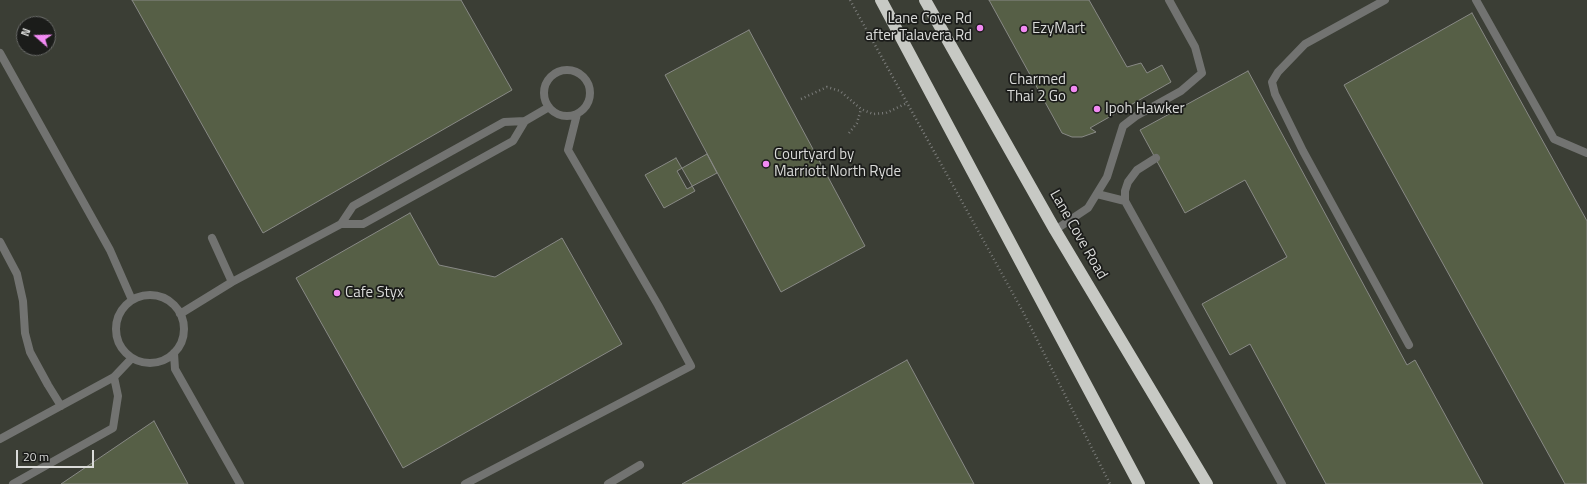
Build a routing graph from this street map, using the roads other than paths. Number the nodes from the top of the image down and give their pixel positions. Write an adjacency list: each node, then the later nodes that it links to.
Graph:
1 (881, 0): 32 (highway)
2 (925, 0): 15 (highway, Lane Cove Road)
3 (1169, 0): 12 (street)
4 (1385, 0): 21 (street)
5 (1476, 0): 10 (street)
6 (0, 53): 19 (street)
7 (549, 107): 8 (street); 8 (street); 9 (street)
8 (577, 114): 30 (street)
9 (525, 121): 14 (street); 14 (street)
10 (1587, 153)
11 (1156, 158): 13 (street)
12 (1097, 194): 13 (street); 15 (street)
13 (1126, 200): 34 (street)
14 (341, 224): 18 (street)
15 (1055, 230): 33 (highway, Lane Cove Road)
16 (212, 238): 18 (street)
17 (0, 242): 25 (street)
18 (232, 282): 20 (street)
19 (132, 300): 20 (street); 23 (street)
20 (180, 314): 22 (street)
21 (1409, 345)
22 (174, 353): 23 (street); 29 (street)
23 (132, 358): 24 (street)
24 (114, 377): 25 (street); 28 (street)
25 (61, 406): 26 (street)
26 (0, 439)
27 (640, 465): 31 (street)
28 (13, 484)
29 (240, 484)
30 (466, 484)
31 (608, 484)
32 (1139, 484)
33 (1207, 484)
34 (1282, 484)

